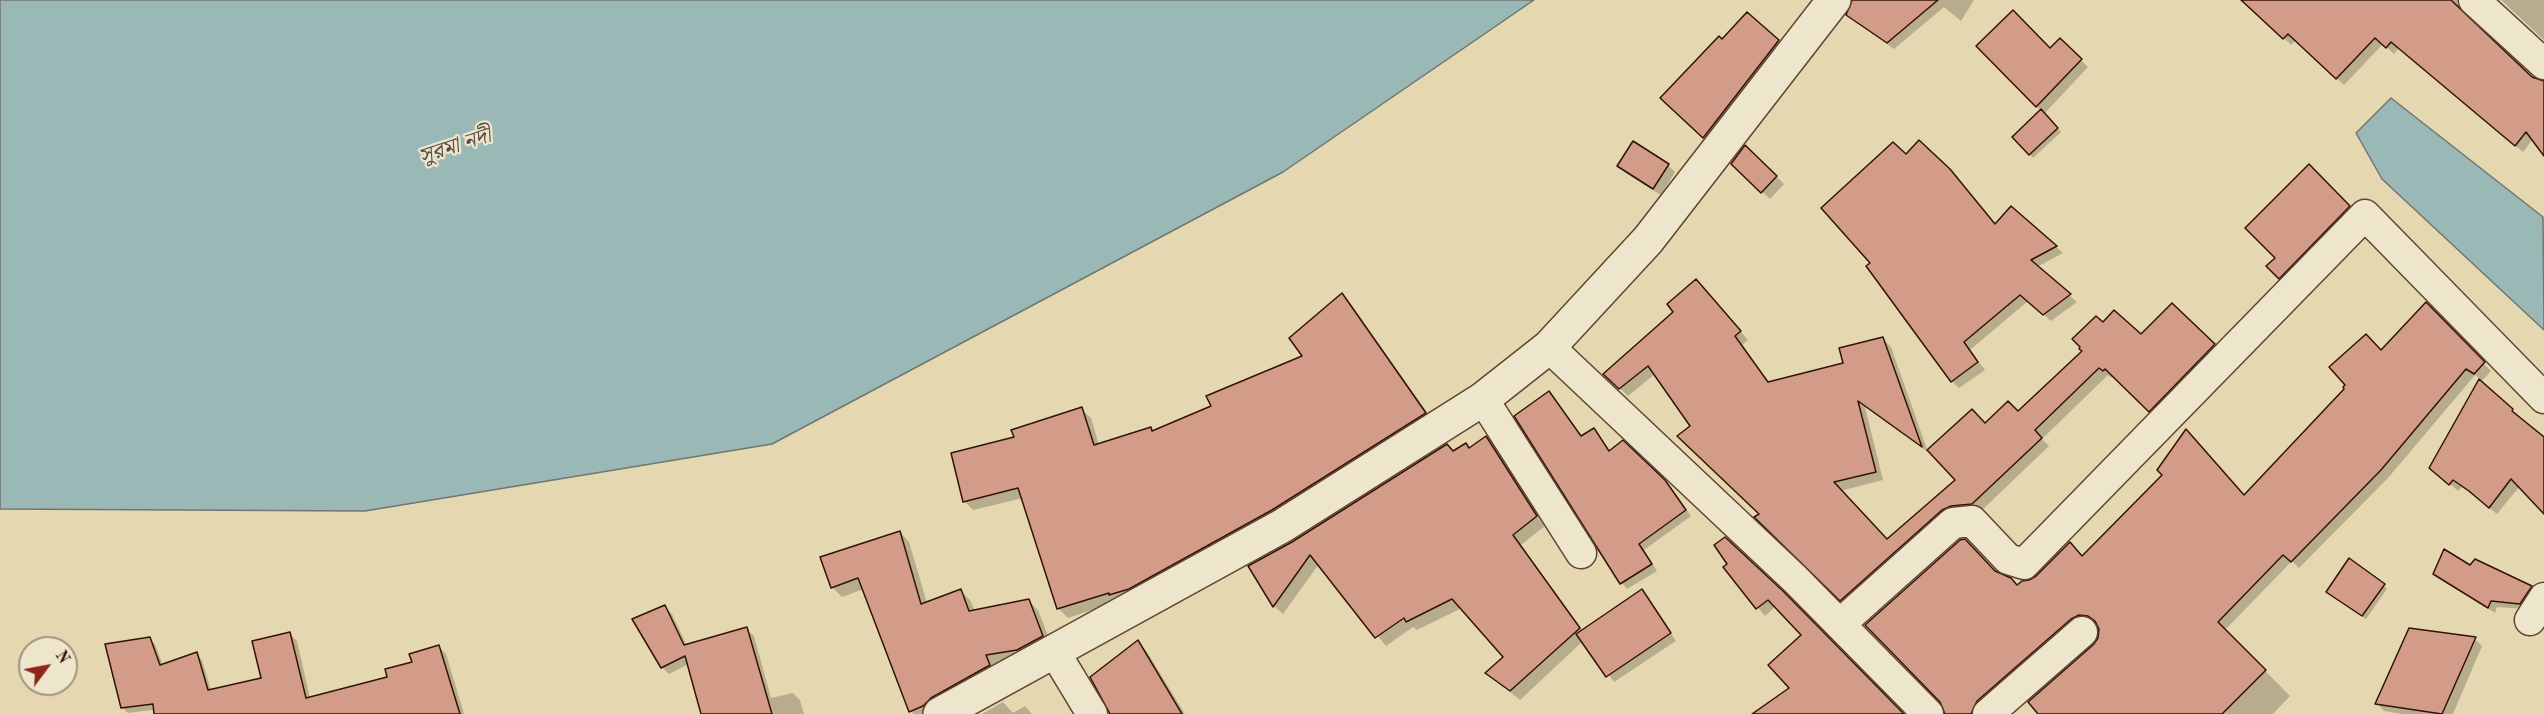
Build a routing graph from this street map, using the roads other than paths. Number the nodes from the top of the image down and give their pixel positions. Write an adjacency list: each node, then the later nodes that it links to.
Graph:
1 (1834, 0): 4 (street)
2 (2474, 0): 3 (street)
3 (2544, 64)
4 (1549, 346): 6 (street); 8 (street)
5 (2544, 398): 8 (street)
6 (1483, 399): 7 (street); 10 (street)
7 (1581, 553)
8 (1840, 624): 13 (street)
9 (2082, 632): 14 (street)
10 (1054, 651): 11 (street); 12 (street)
11 (940, 714)
12 (1092, 714)
13 (1928, 714)
14 (1988, 714)

